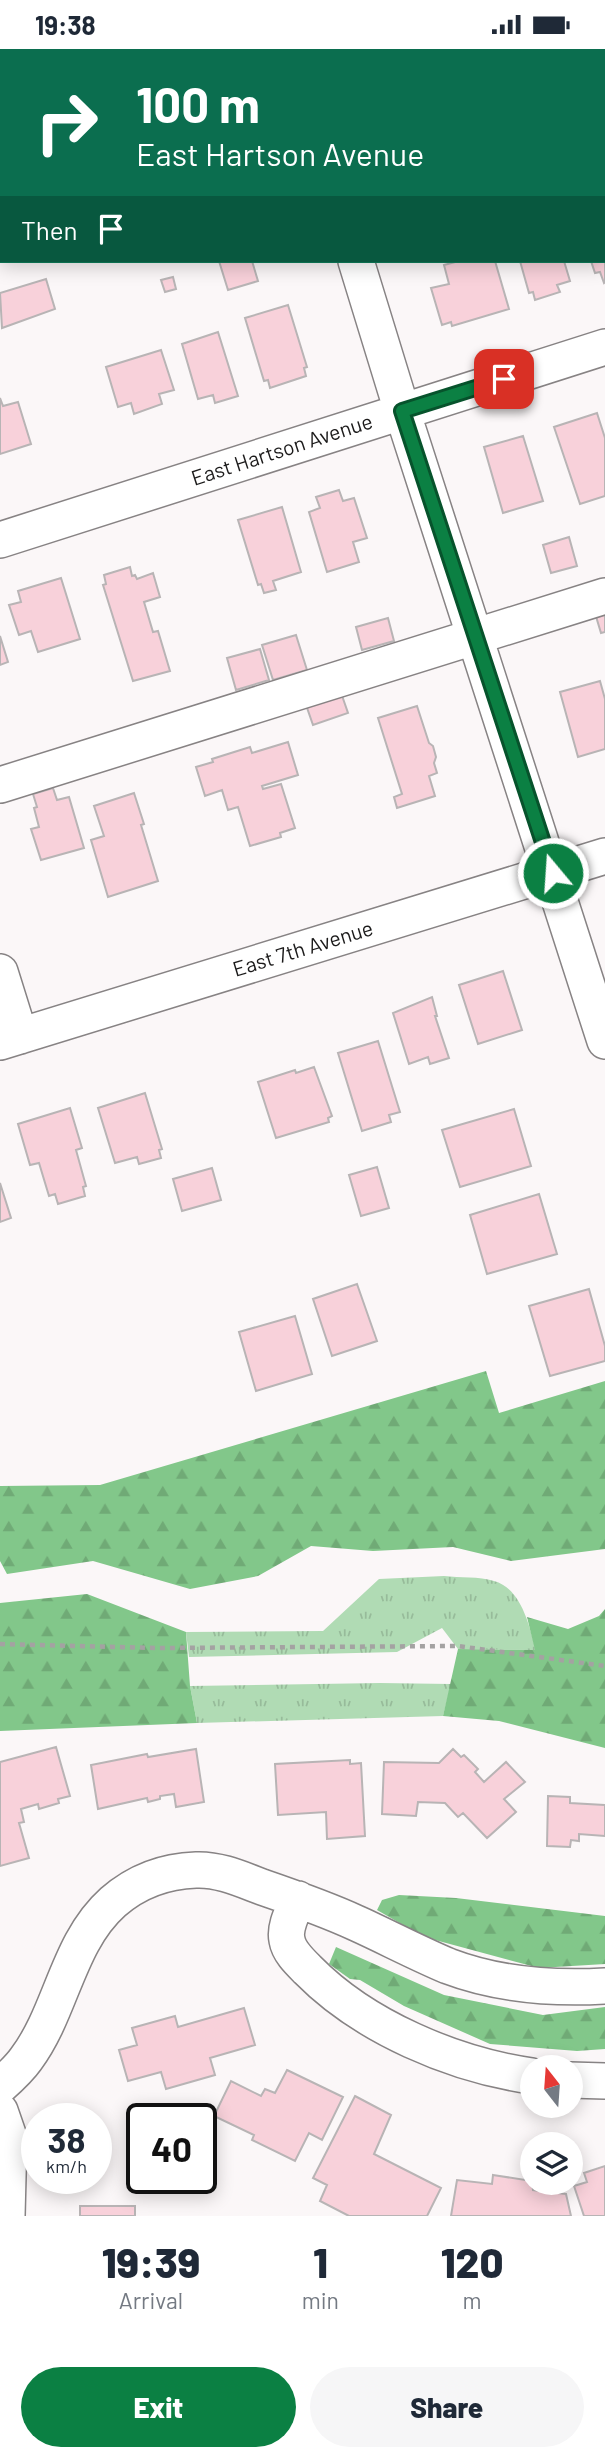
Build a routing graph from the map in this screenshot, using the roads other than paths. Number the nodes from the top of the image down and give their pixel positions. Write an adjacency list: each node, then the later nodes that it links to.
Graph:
1 (357, 263): 3 (street)
2 (605, 347): 3 (street, East Hartson Avenue)
3 (402, 411): 4 (street, East Hartson Avenue); 6 (street)
4 (0, 540)
5 (605, 596): 6 (street)
6 (476, 636): 7 (street); 9 (street)
7 (0, 785)
8 (605, 856): 9 (street, East 7th Avenue)
9 (553, 873): 11 (street, East 7th Avenue); 12 (street)
10 (0, 972): 11 (street)
11 (10, 1039)
12 (605, 1041)
13 (298, 1899): 14 (street); 15 (street); 18 (street)
14 (605, 1986)
15 (520, 2073)
16 (583, 2080): 17 (street)
17 (605, 2081)
18 (0, 2086)
19 (0, 2111): 20 (street)
20 (7, 2216)

